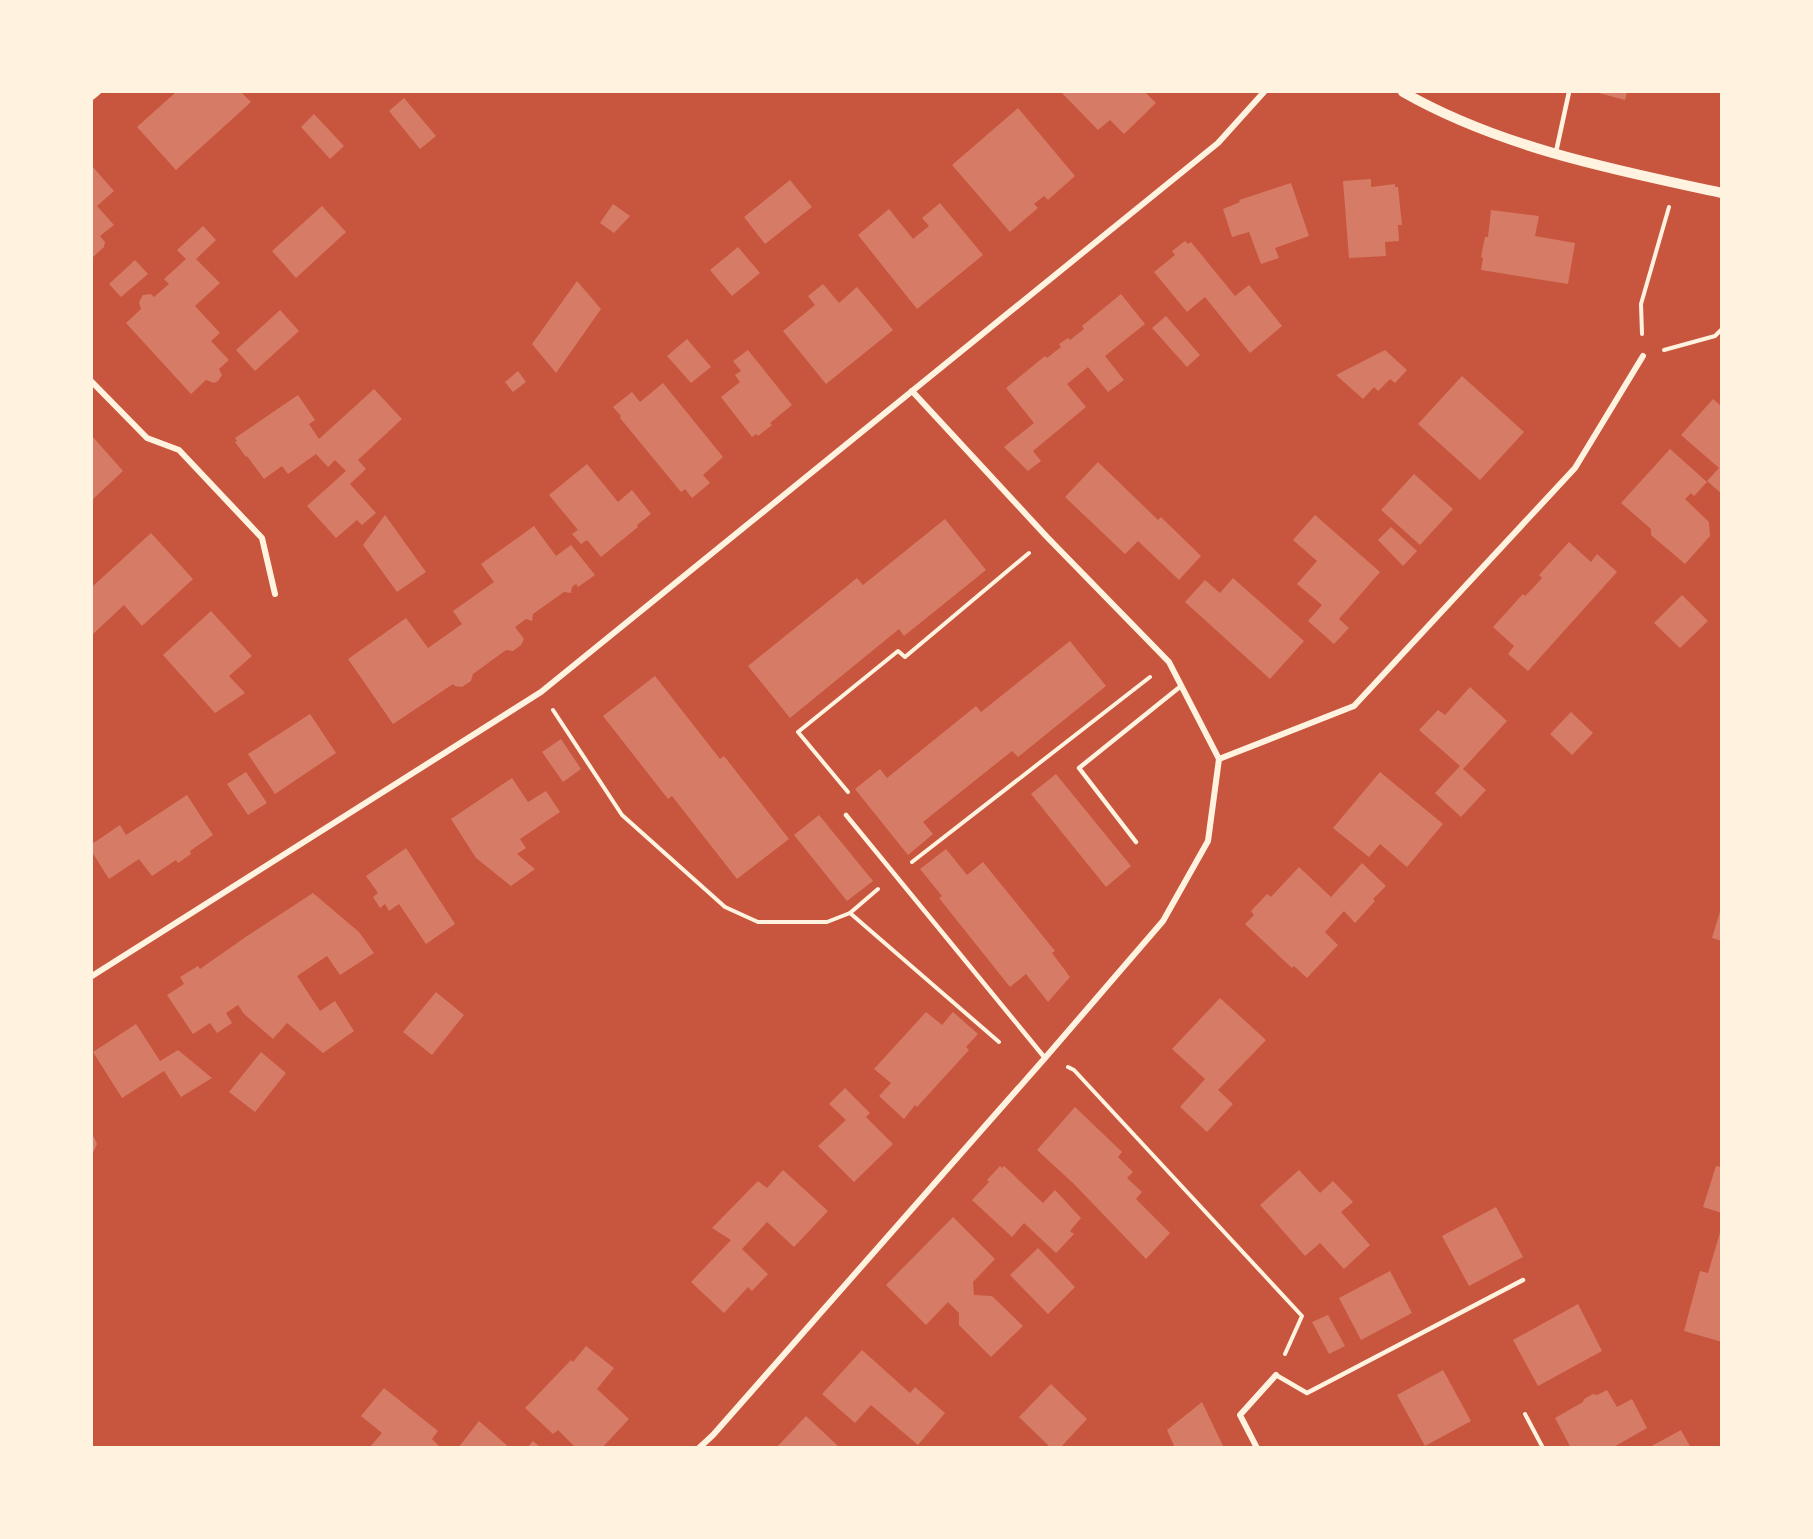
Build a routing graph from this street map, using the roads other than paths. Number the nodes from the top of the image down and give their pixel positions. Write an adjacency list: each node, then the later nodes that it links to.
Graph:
1 (98, 92): 5 (street)
2 (1264, 92): 10 (street)
3 (1403, 92): 6 (street)
4 (1569, 92): 6 (lane)
5 (92, 97)
6 (1556, 152): 7 (street)
7 (1722, 193)
8 (1643, 356): 13 (street)
9 (92, 382): 11 (street)
10 (912, 391): 12 (street); 16 (street)
11 (275, 594)
12 (1181, 686): 13 (street); 15 (lane)
13 (1219, 759): 17 (street)
14 (846, 815): 17 (lane)
15 (1136, 842)
16 (92, 976)
17 (1045, 1058): 20 (street)
18 (1523, 1280): 19 (lane)
19 (1276, 1375): 21 (street)
20 (699, 1448)
21 (1257, 1448)

